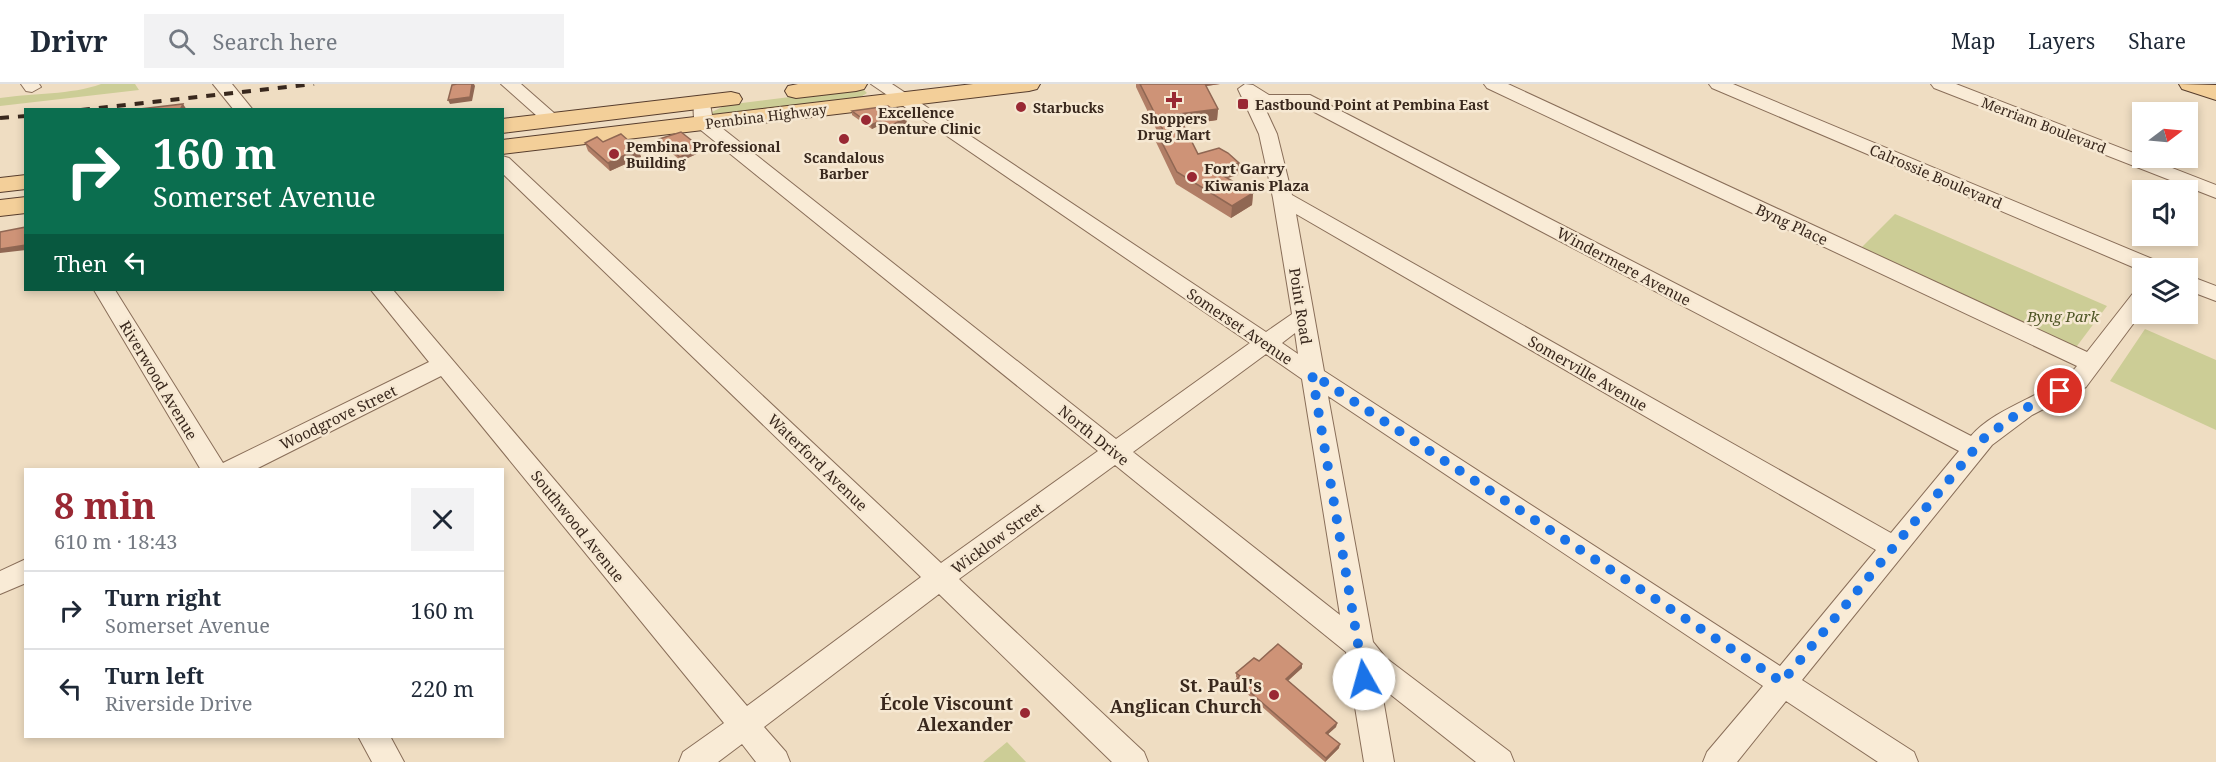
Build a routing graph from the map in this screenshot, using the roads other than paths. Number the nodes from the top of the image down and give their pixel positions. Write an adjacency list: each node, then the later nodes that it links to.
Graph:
1 (222, 84): 13 (street)
2 (510, 84): 15 (street)
3 (856, 84): 14 (main road, Pembina Highway)
4 (880, 84): 12 (street, Somerset Avenue)
5 (1029, 84): 12 (main road, Pembina Highway)
6 (1493, 84): 34 (street, Byng Place)
7 (1718, 84): 25 (street, Calrossie Boulevard)
8 (1940, 84): 21 (street, Merriam Boulevard)
9 (2190, 84): 11 (main road)
10 (1258, 91): 22 (street, Point Road); 36 (street, Windermere Avenue)
11 (2216, 93)
12 (900, 100): 14 (main road, Pembina Highway); 32 (street, Somerset Avenue)
13 (242, 108)
14 (703, 113): 15 (main road, Pembina Highway); 17 (main road, Pembina Highway); 37 (street, North Drive)
15 (553, 120): 16 (main road, Pembina Highway)
16 (504, 126)
17 (504, 147)
18 (504, 164): 42 (street, Waterford Avenue)
19 (24, 182): 20 (main road)
20 (0, 185)
21 (2216, 192)
22 (1283, 198): 31 (street, Point Road); 40 (street, Somerville Avenue)
23 (24, 205): 24 (main road)
24 (0, 208)
25 (2132, 258)
26 (2198, 287): 29 (street)
27 (106, 291): 38 (street, Riverwood Avenue)
28 (383, 291): 33 (street, Southwood Avenue)
29 (2216, 294)
30 (2132, 310): 34 (street)
31 (1302, 317): 32 (street, Wicklow Street); 35 (street, Point Road)
32 (1266, 342): 35 (street, Somerset Avenue); 37 (street, Wicklow Street)
33 (444, 364): 39 (street, Woodgrove Street); 50 (street, Southwood Avenue)
34 (2091, 364): 36 (street)
35 (1312, 374): 44 (street, Point Road); 47 (street, Somerset Avenue)
36 (1975, 449): 40 (street)
37 (1115, 452): 42 (street, Wicklow Street); 45 (street, North Drive)
38 (213, 468)
39 (235, 468)
40 (1893, 548): 47 (street)
41 (24, 571): 43 (street)
42 (940, 579): 50 (street, Wicklow Street); 55 (street, Waterford Avenue)
43 (0, 583)
44 (1347, 584): 45 (street); 46 (street, Point Road)
45 (1302, 601): 46 (street, North Drive)
46 (1360, 647): 48 (street, North Drive); 49 (street, Point Road)
47 (1782, 682): 58 (street); 59 (street, Somerset Avenue)
48 (1413, 696): 49 (street); 57 (street, North Drive)
49 (1368, 705): 56 (street, Point Road)
50 (743, 727): 53 (street, Wicklow Street); 54 (street, Southwood Avenue)
51 (374, 738): 52 (street)
52 (388, 762)
53 (694, 762)
54 (775, 762)
55 (1133, 762)
56 (1379, 762)
57 (1498, 762)
58 (1718, 762)
59 (1903, 762)

